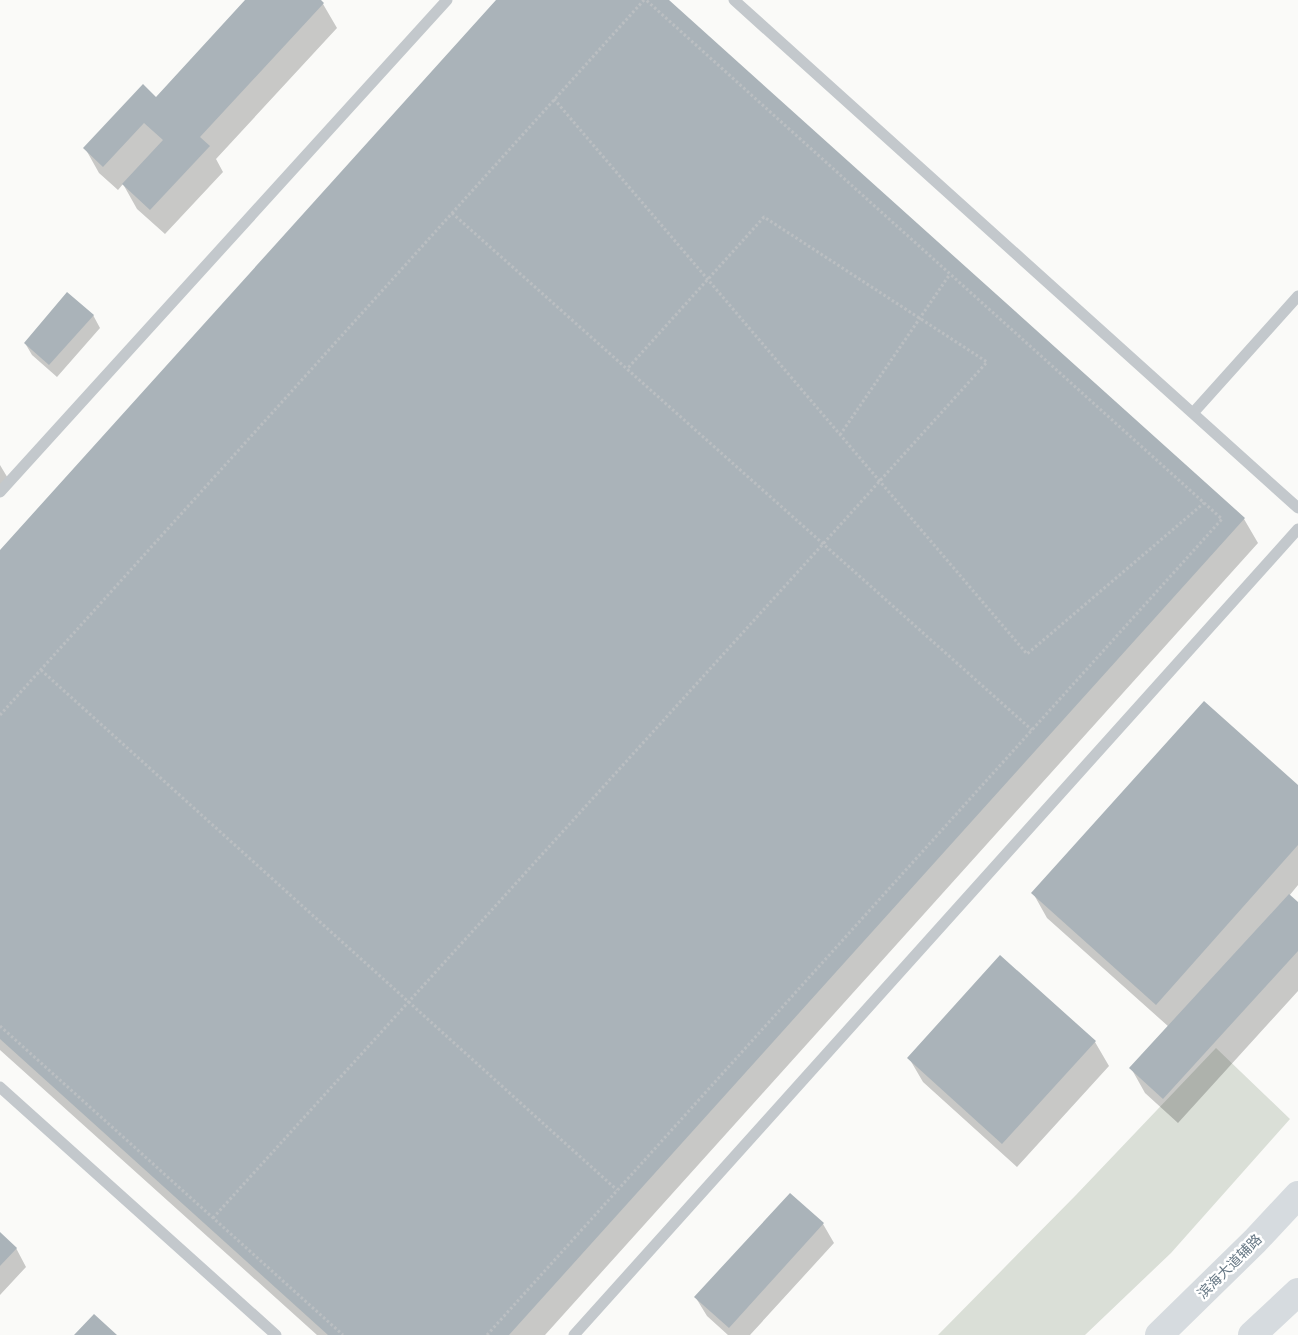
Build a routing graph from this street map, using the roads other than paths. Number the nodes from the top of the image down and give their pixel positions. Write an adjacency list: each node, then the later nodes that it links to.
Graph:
1 (447, 0): 5 (lane)
2 (734, 0): 4 (lane)
3 (1298, 296): 4 (lane)
4 (1193, 413): 6 (lane)
5 (0, 492)
6 (1298, 508)
7 (1298, 528): 12 (lane)
8 (0, 1087): 11 (lane)
9 (1298, 1195): 13 (main road, 滨海大道辅路)
10 (1298, 1292): 14 (main road)
11 (276, 1335)
12 (574, 1335)
13 (1159, 1335)
14 (1252, 1335)

